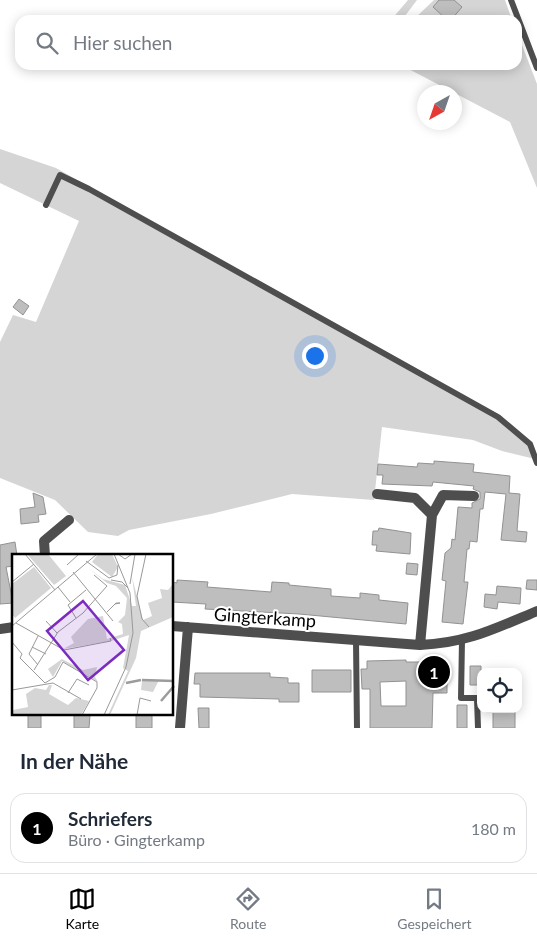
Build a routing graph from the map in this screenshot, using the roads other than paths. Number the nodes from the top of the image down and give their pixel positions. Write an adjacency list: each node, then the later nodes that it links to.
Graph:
1 (511, 0): 2 (lane)
2 (517, 15)
3 (522, 29): 4 (lane)
4 (537, 68)
5 (46, 205): 6 (lane)
6 (537, 463)
7 (378, 494): 9 (street)
8 (474, 496): 9 (street)
9 (432, 515): 17 (street)
10 (69, 520): 11 (street)
11 (45, 554)
12 (537, 611): 16 (street, Gingterkamp)
13 (174, 626): 14 (street, Gingterkamp)
14 (188, 627): 15 (street, Gingterkamp); 18 (street)
15 (356, 640): 17 (street, Gingterkamp); 19 (lane)
16 (462, 640): 17 (street, Gingterkamp); 20 (lane)
17 (420, 645)
18 (180, 728)
19 (357, 728)
20 (478, 728)

